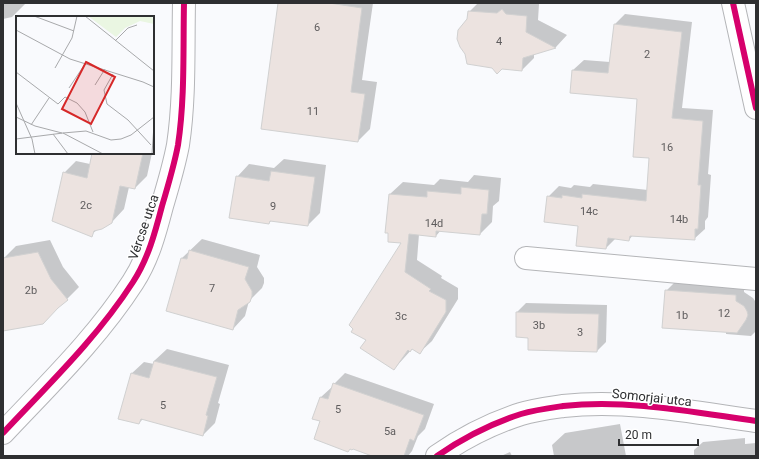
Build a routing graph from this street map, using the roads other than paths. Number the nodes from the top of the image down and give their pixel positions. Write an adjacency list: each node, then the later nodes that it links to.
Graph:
1 (184, 3): 7 (street, Vércse utca)
2 (733, 3): 3 (street)
3 (756, 108)
4 (526, 258): 5 (street)
5 (756, 279)
6 (756, 421): 8 (street, Somorjai utca)
7 (3, 433)
8 (437, 456)

